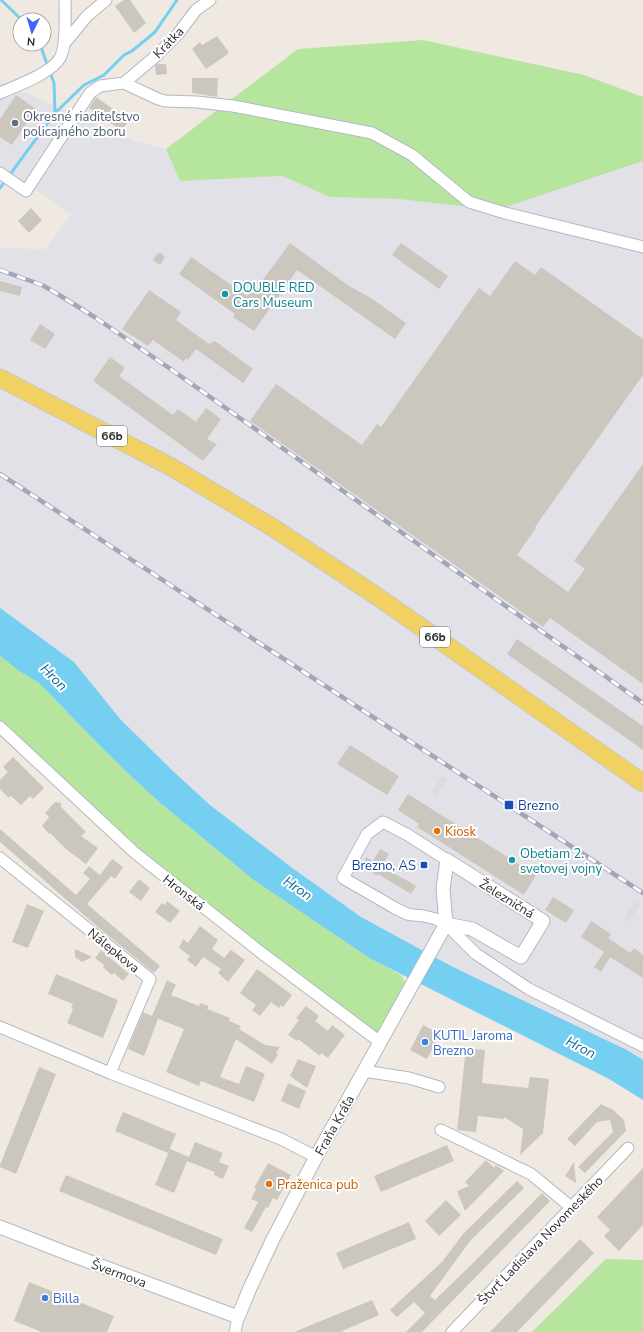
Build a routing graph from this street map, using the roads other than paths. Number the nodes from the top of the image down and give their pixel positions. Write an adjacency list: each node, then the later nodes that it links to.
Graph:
1 (65, 0): 4 (street)
2 (106, 0): 4 (street)
3 (210, 0): 5 (street, Krátka)
4 (64, 44): 6 (street)
5 (124, 83): 7 (street); 8 (street)
6 (0, 93)
7 (0, 173)
8 (643, 247)
9 (0, 378): 11 (main road, 66b)
10 (0, 727): 16 (street, Hronská)
11 (643, 783)
12 (0, 858): 19 (street, Nálepkova)
13 (447, 860): 14 (street); 14 (street, Železničná); 14 (street, Železničná)
14 (446, 924): 16 (street, Fraňa Kráľa); 17 (street)
15 (0, 1027): 19 (street)
16 (380, 1042): 18 (street, Fraňa Kráľa)
17 (643, 1046)
18 (364, 1071): 20 (street); 23 (street, Fraňa Kráľa)
19 (110, 1072): 23 (street)
20 (439, 1087)
21 (441, 1130): 24 (street)
22 (628, 1148): 24 (street, Štvrť Ladislava Novomeského)
23 (316, 1157): 26 (street, Fraňa Kráľa)
24 (571, 1207): 28 (street, Štvrť Ladislava Novomeského)
25 (0, 1227): 26 (street, Švermova)
26 (238, 1317): 27 (street, Fraňa Kráľa)
27 (235, 1332)
28 (452, 1332)

